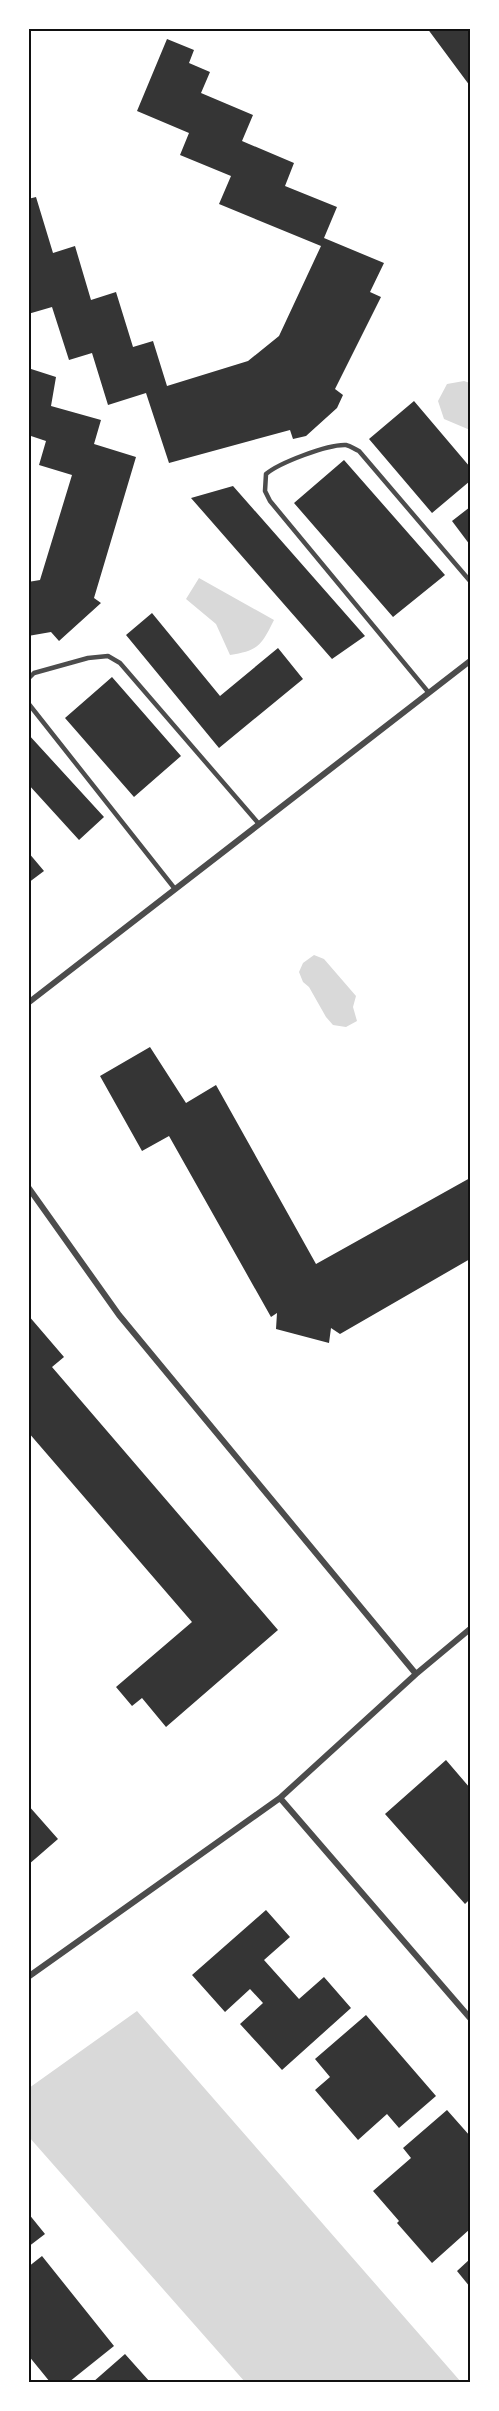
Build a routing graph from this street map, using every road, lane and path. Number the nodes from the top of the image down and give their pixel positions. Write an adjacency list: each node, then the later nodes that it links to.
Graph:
1 (471, 581): 4 (lane)
2 (471, 661): 4 (street)
3 (28, 679): 6 (lane)
4 (429, 693): 6 (street)
5 (28, 703): 7 (lane)
6 (259, 824): 7 (street)
7 (175, 889): 8 (street)
8 (28, 1003)
9 (28, 1187): 11 (street)
10 (471, 1629): 11 (street)
11 (416, 1674): 12 (street)
12 (280, 1798): 13 (street); 14 (street)
13 (28, 1977)
14 (471, 2018)

